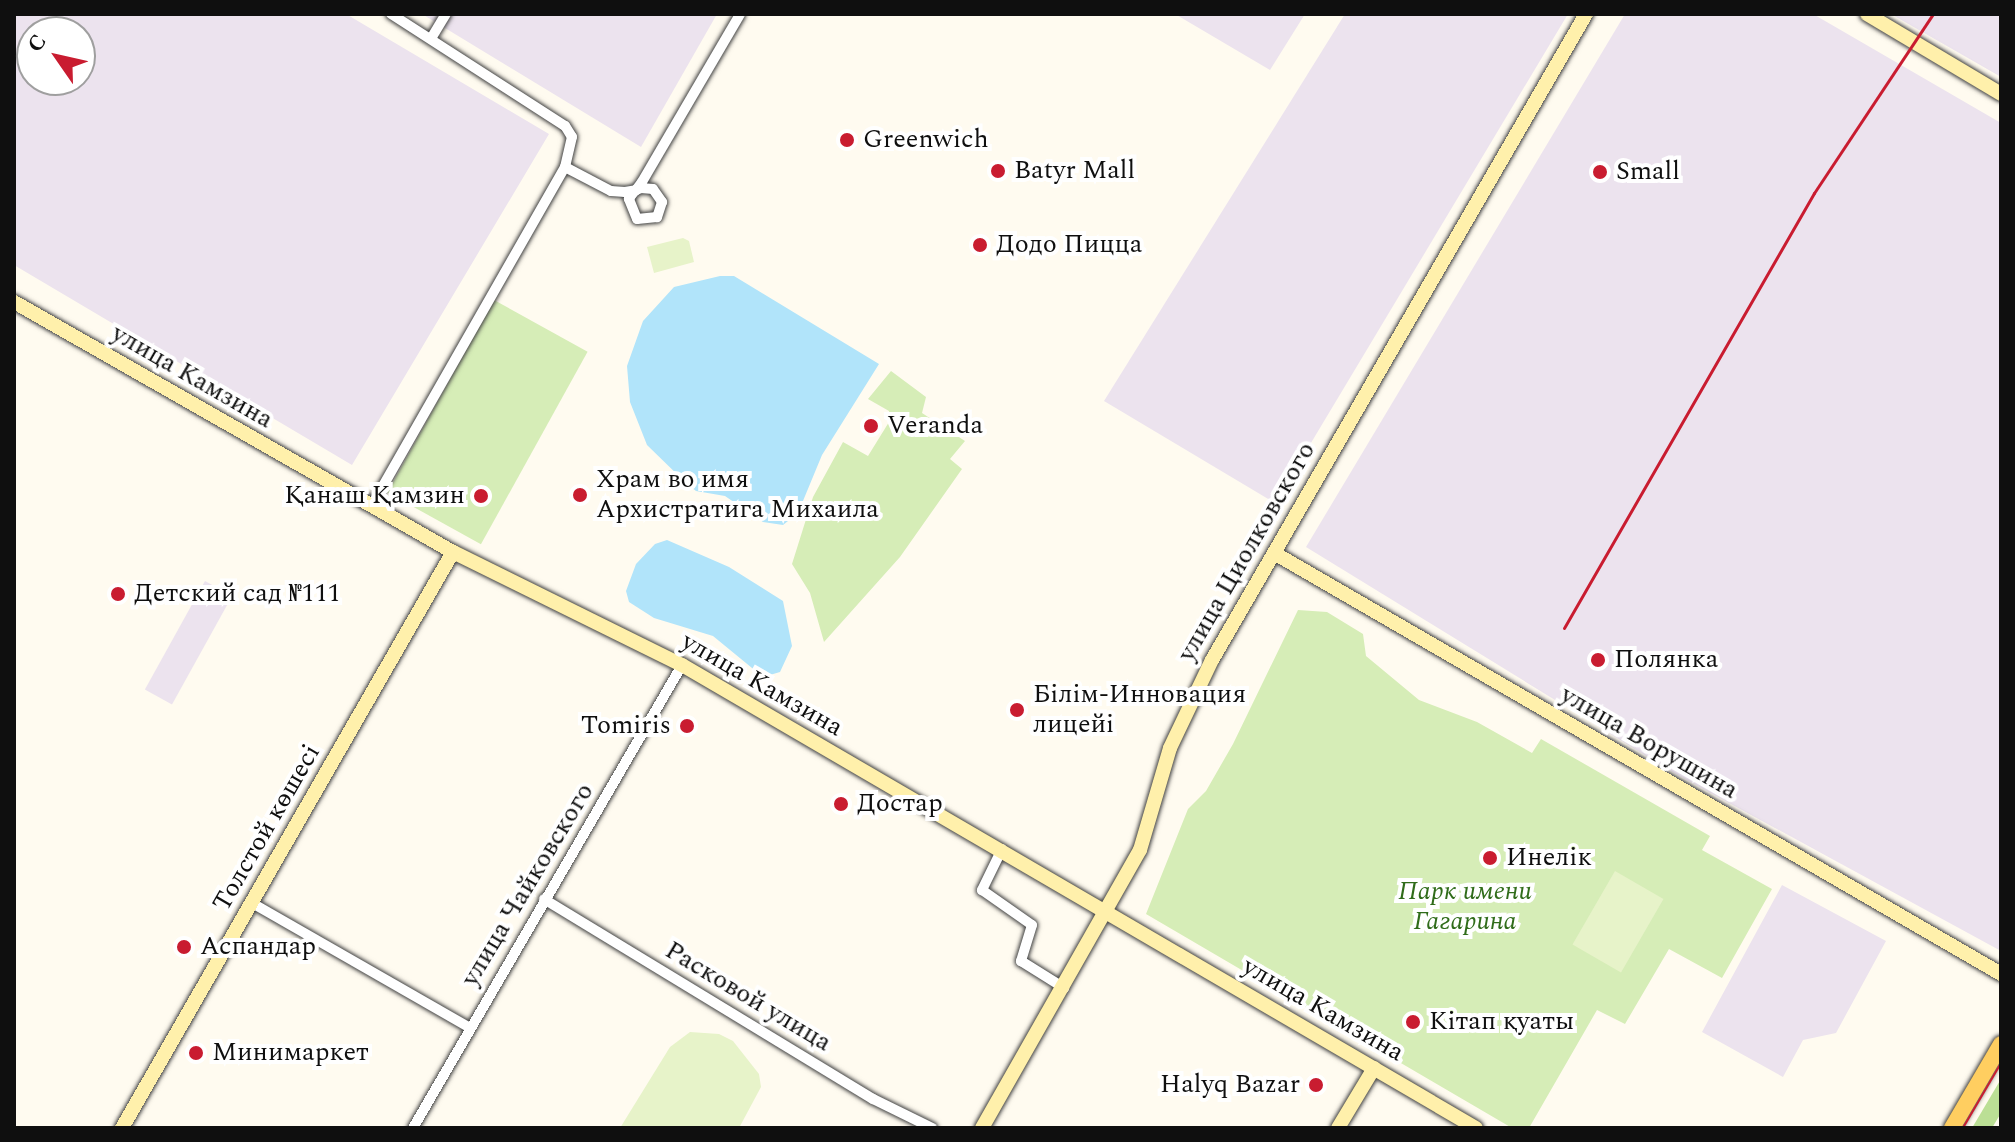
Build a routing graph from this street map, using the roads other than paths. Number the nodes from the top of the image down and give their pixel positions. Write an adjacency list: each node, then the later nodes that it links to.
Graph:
1 (391, 14): 6 (street)
2 (446, 14): 6 (street)
3 (740, 14): 8 (street)
4 (1586, 14): 17 (main road, улица Циолковского)
5 (1867, 14): 7 (main road)
6 (432, 37): 9 (street)
7 (2001, 94)
8 (657, 158): 10 (street); 12 (street)
9 (565, 167): 11 (street); 15 (street)
10 (636, 190): 11 (street); 12 (street); 13 (street)
11 (611, 191): 13 (street)
12 (658, 192): 13 (street)
13 (630, 211)
14 (14, 302): 15 (main road, улица Камзина)
15 (371, 507): 16 (main road, улица Камзина)
16 (453, 552): 18 (main road, улица Камзина); 21 (main road, Толстой көшесі)
17 (1274, 553): 22 (main road, улица Циолковского); 23 (main road, улица Ворушина)
18 (682, 665): 19 (main road, улица Камзина); 20 (street, улица Чайковского)
19 (1002, 849): 22 (main road, улица Камзина); 24 (street)
20 (544, 899): 25 (street, улица Чайковского); 30 (street, Расковой улица)
21 (252, 903): 25 (street); 28 (main road, Толстой көшесі)
22 (1108, 911): 24 (main road, улица Циолковского); 27 (main road, улица Камзина)
23 (2001, 974)
24 (1064, 988): 31 (main road, улица Циолковского)
25 (470, 1028): 29 (street, улица Чайковского)
26 (2001, 1044): 34 (main road)
27 (1374, 1068): 32 (main road); 33 (main road, улица Камзина)
28 (122, 1128)
29 (413, 1128)
30 (932, 1128)
31 (982, 1128)
32 (1338, 1128)
33 (1476, 1128)
34 (1952, 1128)

